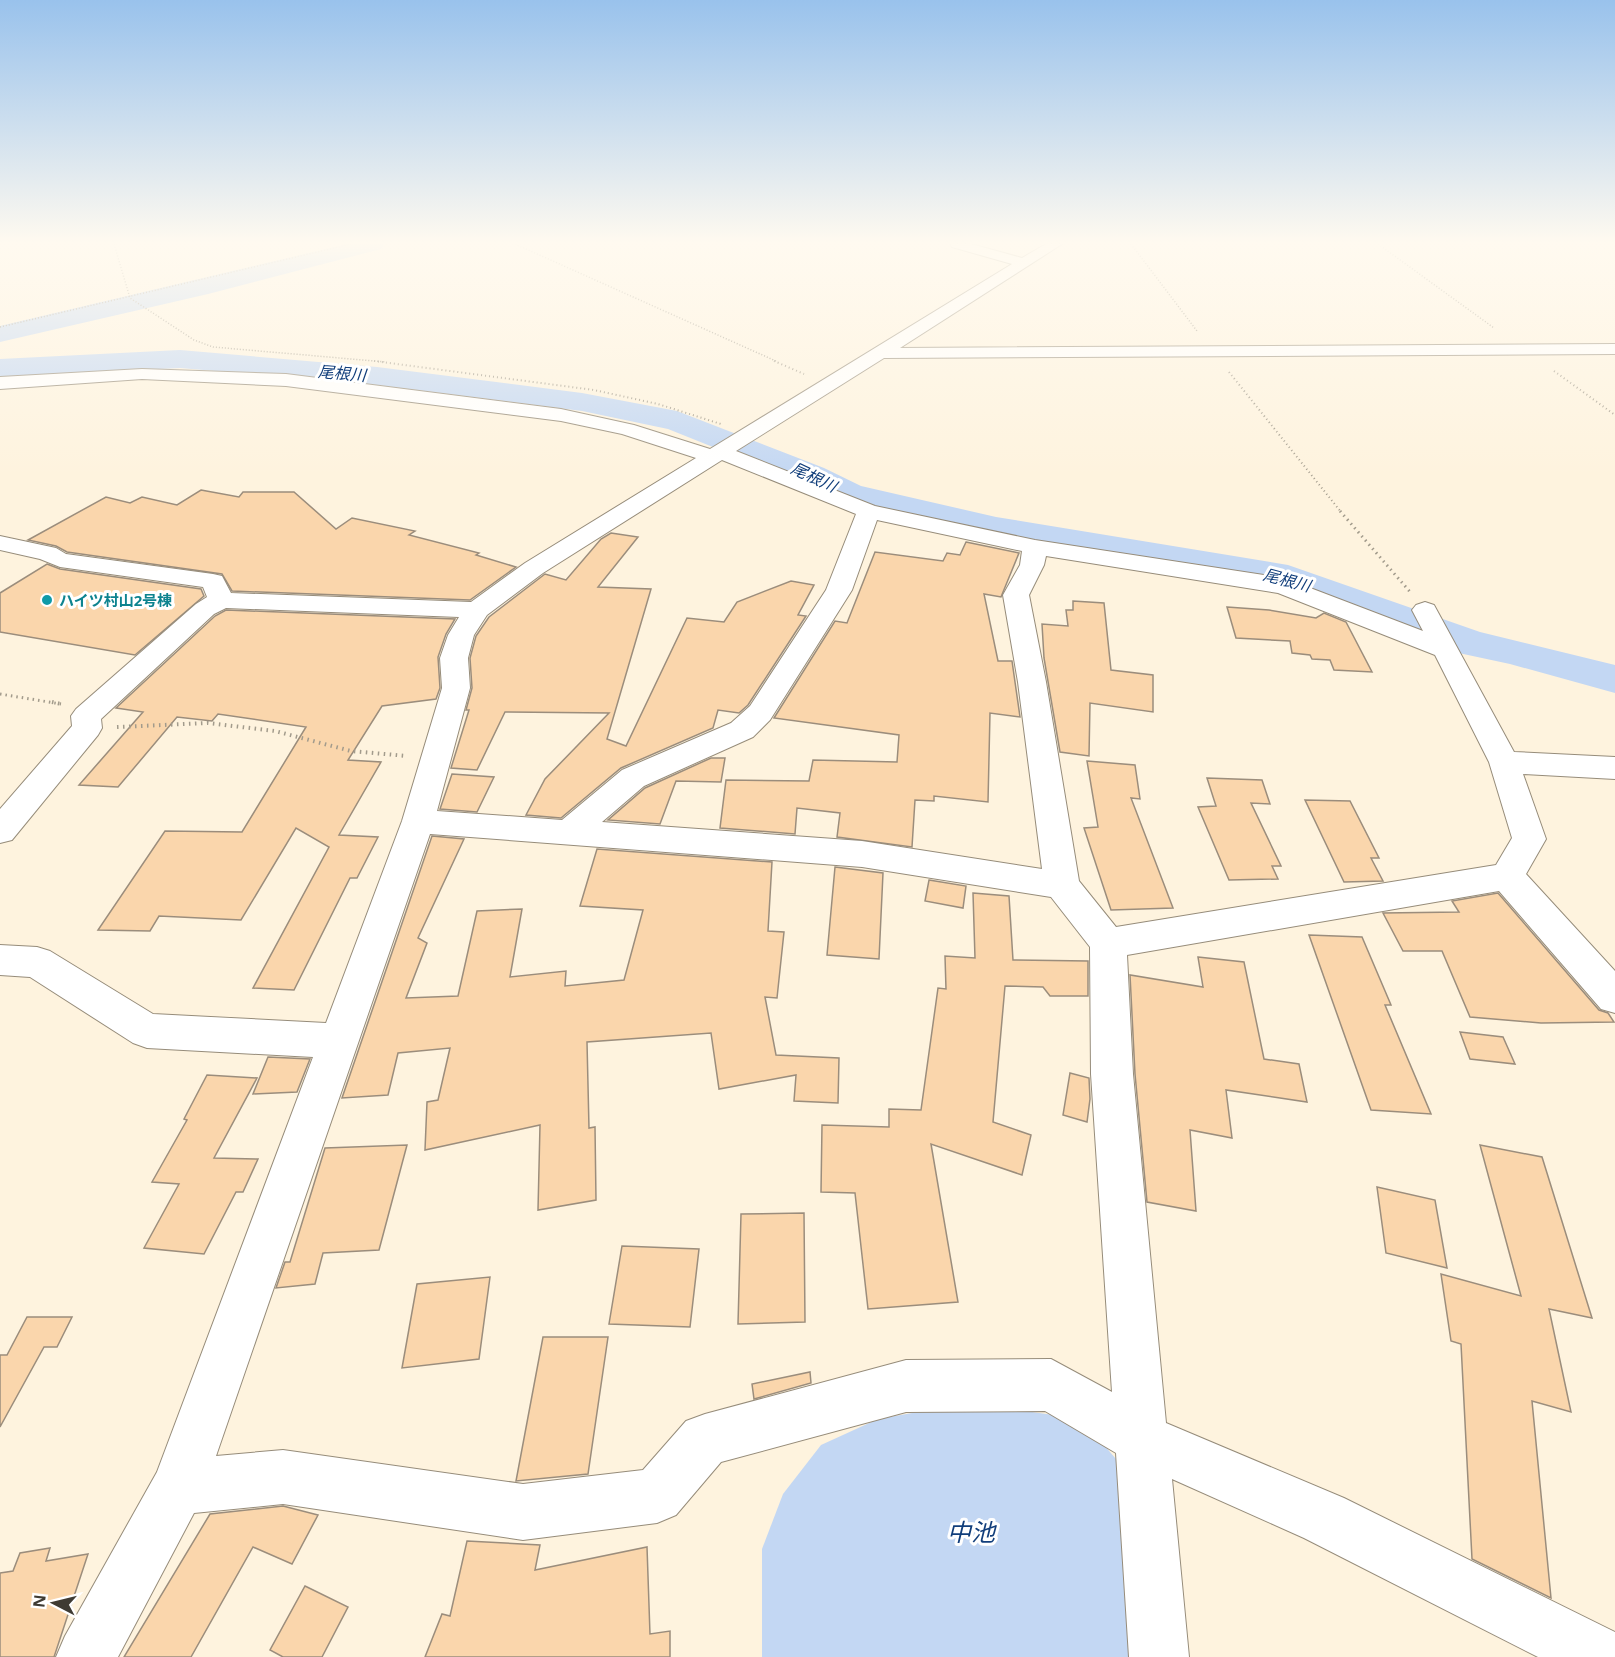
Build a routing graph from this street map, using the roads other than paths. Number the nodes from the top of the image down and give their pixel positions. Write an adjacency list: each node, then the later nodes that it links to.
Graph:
1 (929, 321): 3 (street)
2 (1615, 350): 3 (street)
3 (879, 352): 5 (street)
4 (0, 383): 5 (street)
5 (730, 446): 6 (street); 10 (street)
6 (869, 511): 8 (street); 17 (street)
7 (0, 543): 9 (street)
8 (1035, 548): 12 (street); 19 (street)
9 (221, 600): 10 (street); 16 (street)
10 (477, 610): 15 (street)
11 (1425, 610): 12 (street)
12 (1446, 650): 13 (street)
13 (1504, 762): 14 (street); 18 (street)
14 (1615, 768)
15 (418, 822): 17 (street); 23 (street)
16 (0, 831)
17 (570, 831): 19 (street)
18 (1507, 876): 20 (street); 22 (street)
19 (1062, 885): 20 (street)
20 (1108, 943): 24 (street)
21 (0, 960): 23 (street)
22 (1615, 997)
23 (340, 1041): 25 (street)
24 (1142, 1439): 25 (street); 27 (street); 28 (street)
25 (178, 1487): 26 (street)
26 (86, 1657)
27 (1159, 1657)
28 (1601, 1657)

